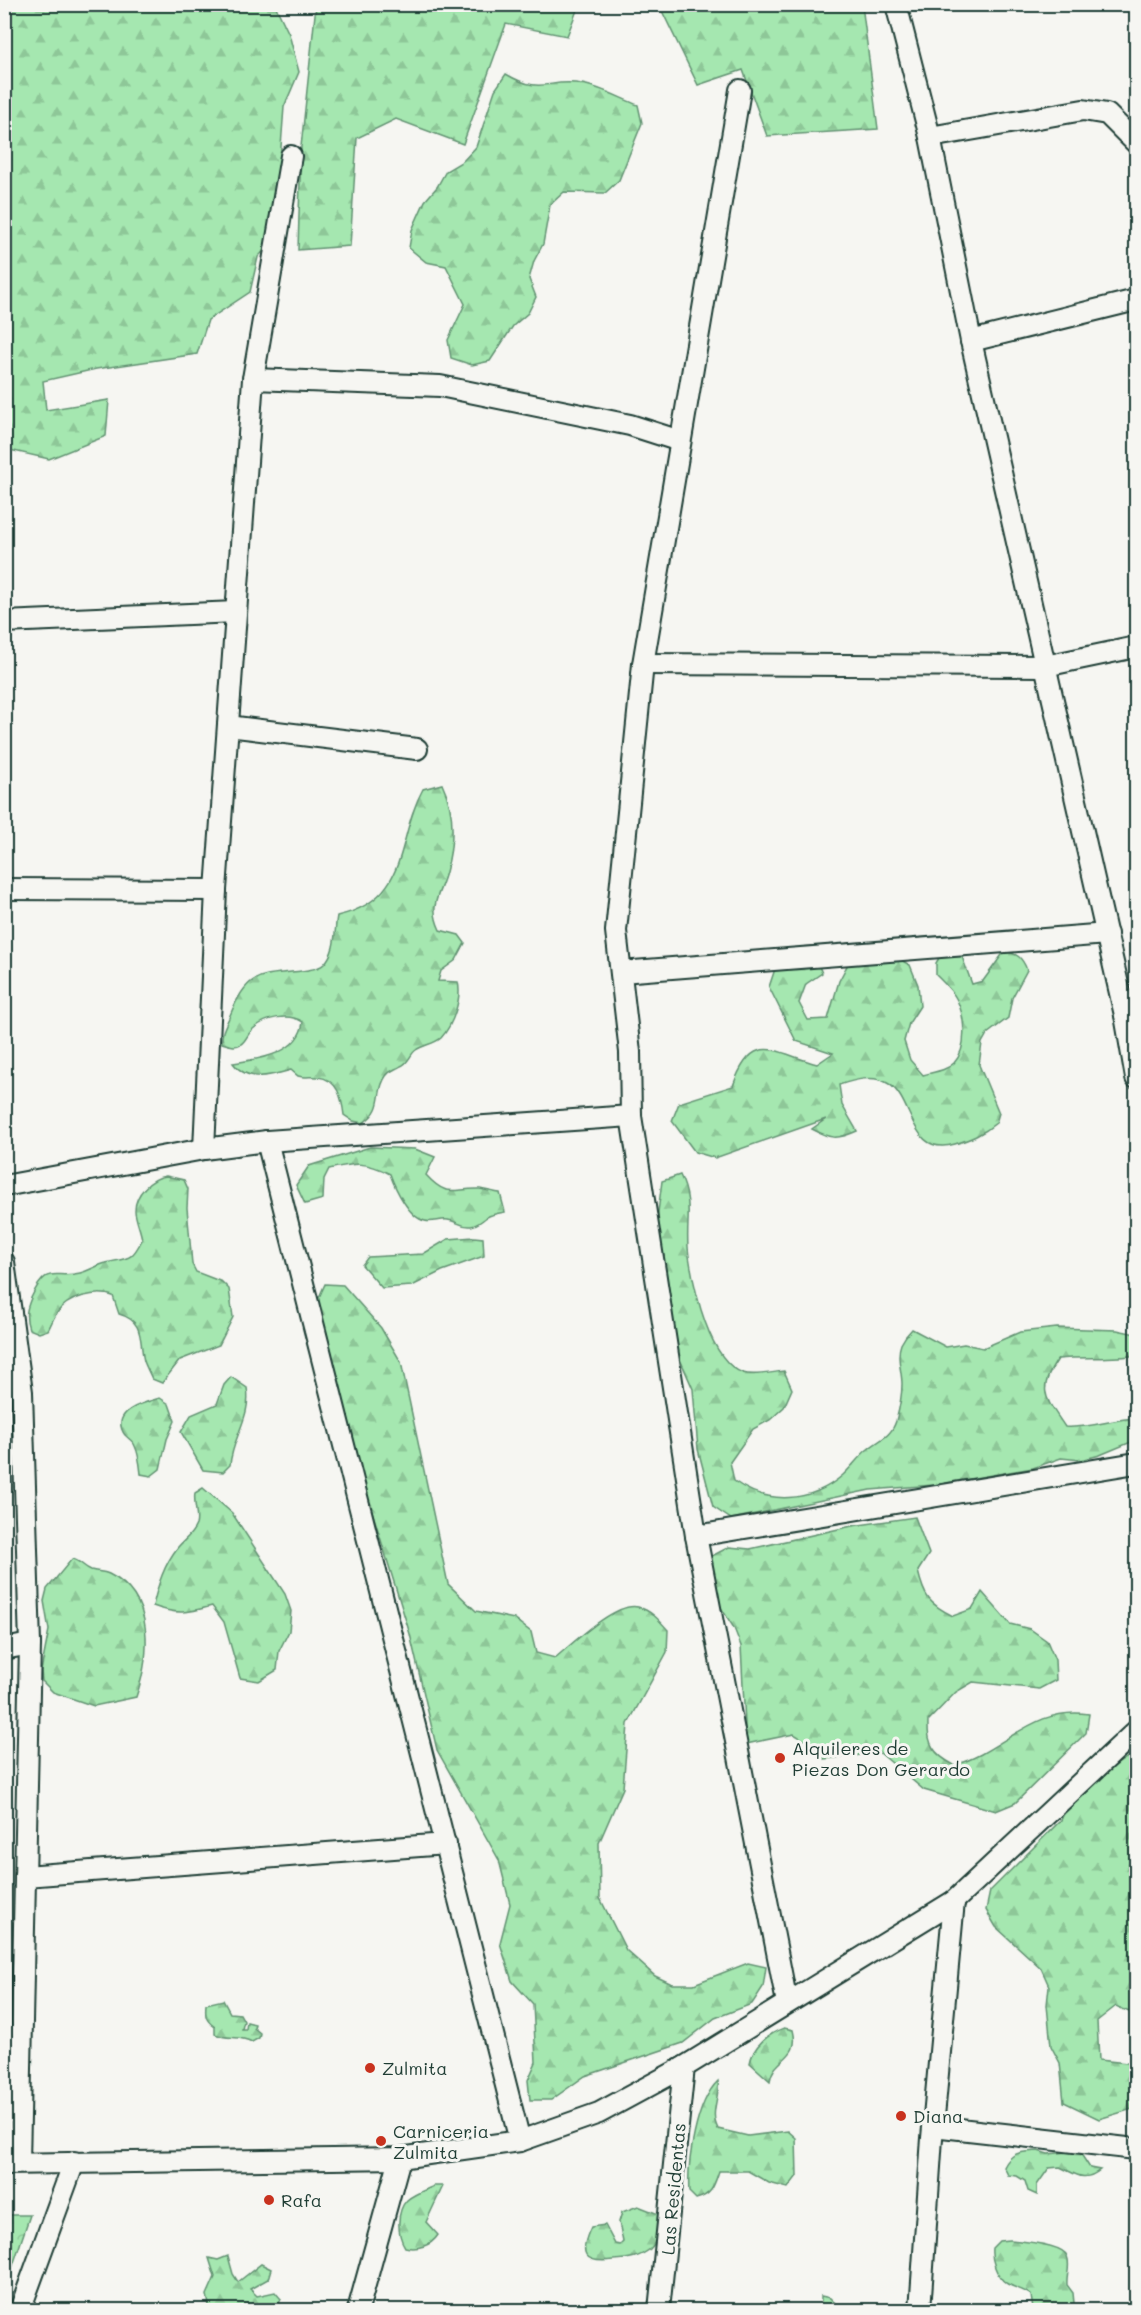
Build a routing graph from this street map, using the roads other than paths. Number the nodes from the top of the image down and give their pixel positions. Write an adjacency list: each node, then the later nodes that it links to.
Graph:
1 (896, 4): 3 (street)
2 (740, 90): 9 (street)
3 (930, 137): 4 (street); 7 (street)
4 (1137, 143)
5 (291, 156): 8 (street)
6 (1137, 300): 7 (street)
7 (971, 341): 14 (street)
8 (253, 379): 9 (street); 10 (street)
9 (680, 441): 13 (street)
10 (236, 612): 11 (street); 15 (street)
11 (4, 622)
12 (1137, 647): 14 (street)
13 (643, 664): 14 (street); 20 (street)
14 (1045, 666): 19 (street)
15 (228, 726): 16 (street); 18 (street)
16 (417, 749)
17 (4, 889): 18 (street)
18 (216, 890): 25 (street)
19 (1107, 934): 20 (street); 21 (street)
20 (621, 972): 23 (street)
21 (1131, 1014): 22 (street)
22 (1137, 1078)
23 (631, 1116): 24 (street); 30 (street)
24 (267, 1141): 25 (street); 34 (street)
25 (204, 1149): 26 (street)
26 (4, 1186)
27 (4, 1262): 28 (street)
28 (13, 1393): 31 (street)
29 (1137, 1463): 30 (street)
30 (696, 1536): 37 (street)
31 (30, 1644): 32 (street); 35 (street)
32 (4, 1649)
33 (1137, 1731): 36 (street)
34 (446, 1844): 35 (street); 40 (street)
35 (25, 1876): 44 (street)
36 (954, 1901): 37 (street); 39 (street)
37 (788, 2003): 38 (street)
38 (684, 2067): 40 (street); 47 (street, Las Residentas)
39 (933, 2126): 41 (street); 48 (street)
40 (520, 2141): 42 (street)
41 (1137, 2149)
42 (400, 2158): 43 (street); 46 (street)
43 (74, 2162): 44 (street); 45 (street)
44 (12, 2164)
45 (20, 2310)
46 (358, 2310)
47 (659, 2310)
48 (920, 2310)

